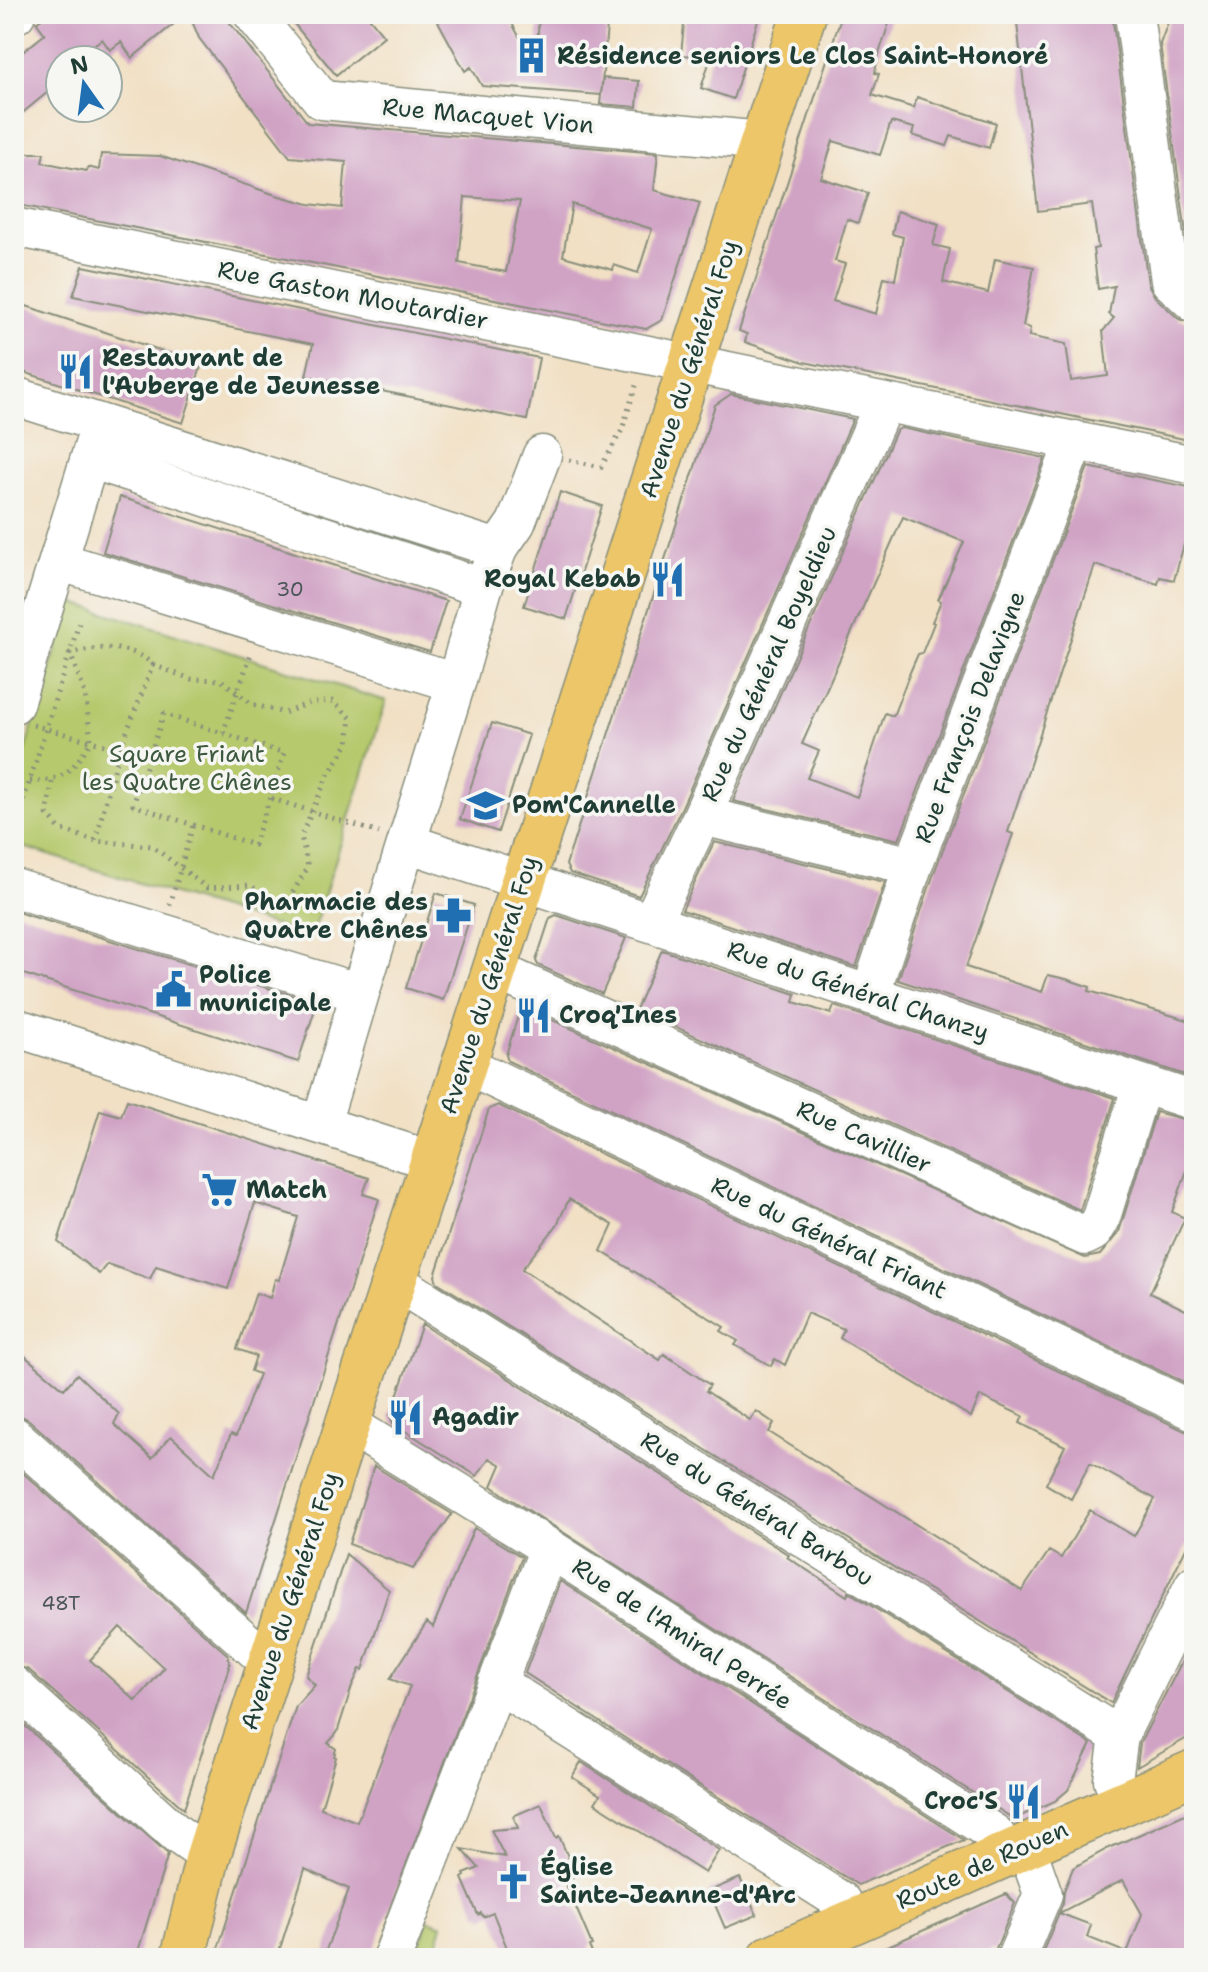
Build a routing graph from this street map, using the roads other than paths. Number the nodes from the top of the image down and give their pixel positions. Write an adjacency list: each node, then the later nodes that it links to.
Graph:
1 (253, 14): 4 (street, Rue Macquet Vion)
2 (804, 14): 4 (main road, Avenue du Général Foy)
3 (1134, 14): 6 (street)
4 (763, 141): 7 (main road, Avenue du Général Foy)
5 (14, 227): 7 (street, Rue Gaston Moutardier)
6 (1194, 303)
7 (692, 364): 9 (street, Rue Gaston Moutardier); 22 (main road, Avenue du Général Foy)
8 (14, 396): 11 (street)
9 (884, 403): 10 (street, Rue Gaston Moutardier); 19 (street, Rue du Général Boyeldieu)
10 (1075, 440): 13 (street, Rue Gaston Moutardier); 21 (street, Rue François Delavigne)
11 (95, 441): 14 (street); 15 (street); 16 (street)
12 (542, 455): 14 (street)
13 (1194, 465)
14 (498, 549): 16 (street)
15 (58, 561): 17 (street); 18 (street)
16 (483, 588): 17 (street)
17 (456, 683): 20 (street)
18 (19, 713)
19 (702, 816): 21 (street); 24 (street, Rue du Général Boyeldieu)
20 (407, 843): 22 (street); 26 (street)
21 (913, 866): 27 (street, Rue François Delavigne)
22 (522, 880): 24 (street, Rue du Général Chanzy); 25 (main road, Avenue du Général Foy)
23 (14, 888): 26 (street)
24 (651, 923): 27 (street, Rue du Général Chanzy)
25 (493, 969): 29 (main road, Avenue du Général Foy); 30 (street, Rue Cavillier)
26 (360, 993): 32 (street)
27 (870, 995): 30 (street, Rue du Général Chanzy)
28 (14, 1027): 32 (street)
29 (463, 1064): 33 (main road, Avenue du Général Foy); 35 (street, Rue du Général Friant)
30 (1142, 1084): 31 (street, Rue du Général Chanzy)
31 (1194, 1101)
32 (321, 1124): 33 (street)
33 (433, 1161): 34 (main road, Avenue du Général Foy)
34 (395, 1281): 36 (main road, Avenue du Général Foy); 43 (street, Rue du Général Barbou)
35 (1194, 1411)
36 (348, 1424): 38 (street, Rue de l'Amiral Perrée); 40 (main road, Avenue du Général Foy)
37 (14, 1436): 40 (street)
38 (549, 1548): 41 (street); 46 (street, Rue de l'Amiral Perrée)
39 (1194, 1585): 43 (street)
40 (270, 1663): 47 (main road, Avenue du Général Foy)
41 (497, 1683): 48 (street); 51 (street)
42 (14, 1686): 47 (street)
43 (1119, 1736): 45 (street)
44 (1194, 1772): 45 (main road, Route de Rouen)
45 (1123, 1803): 46 (main road, Route de Rouen)
46 (1016, 1850): 48 (main road, Route de Rouen); 53 (street)
47 (204, 1870): 49 (street); 50 (main road, Avenue du Général Foy)
48 (853, 1922): 52 (main road, Route de Rouen)
49 (161, 1958)
50 (183, 1958)
51 (392, 1958)
52 (770, 1958)
53 (1016, 1958)

